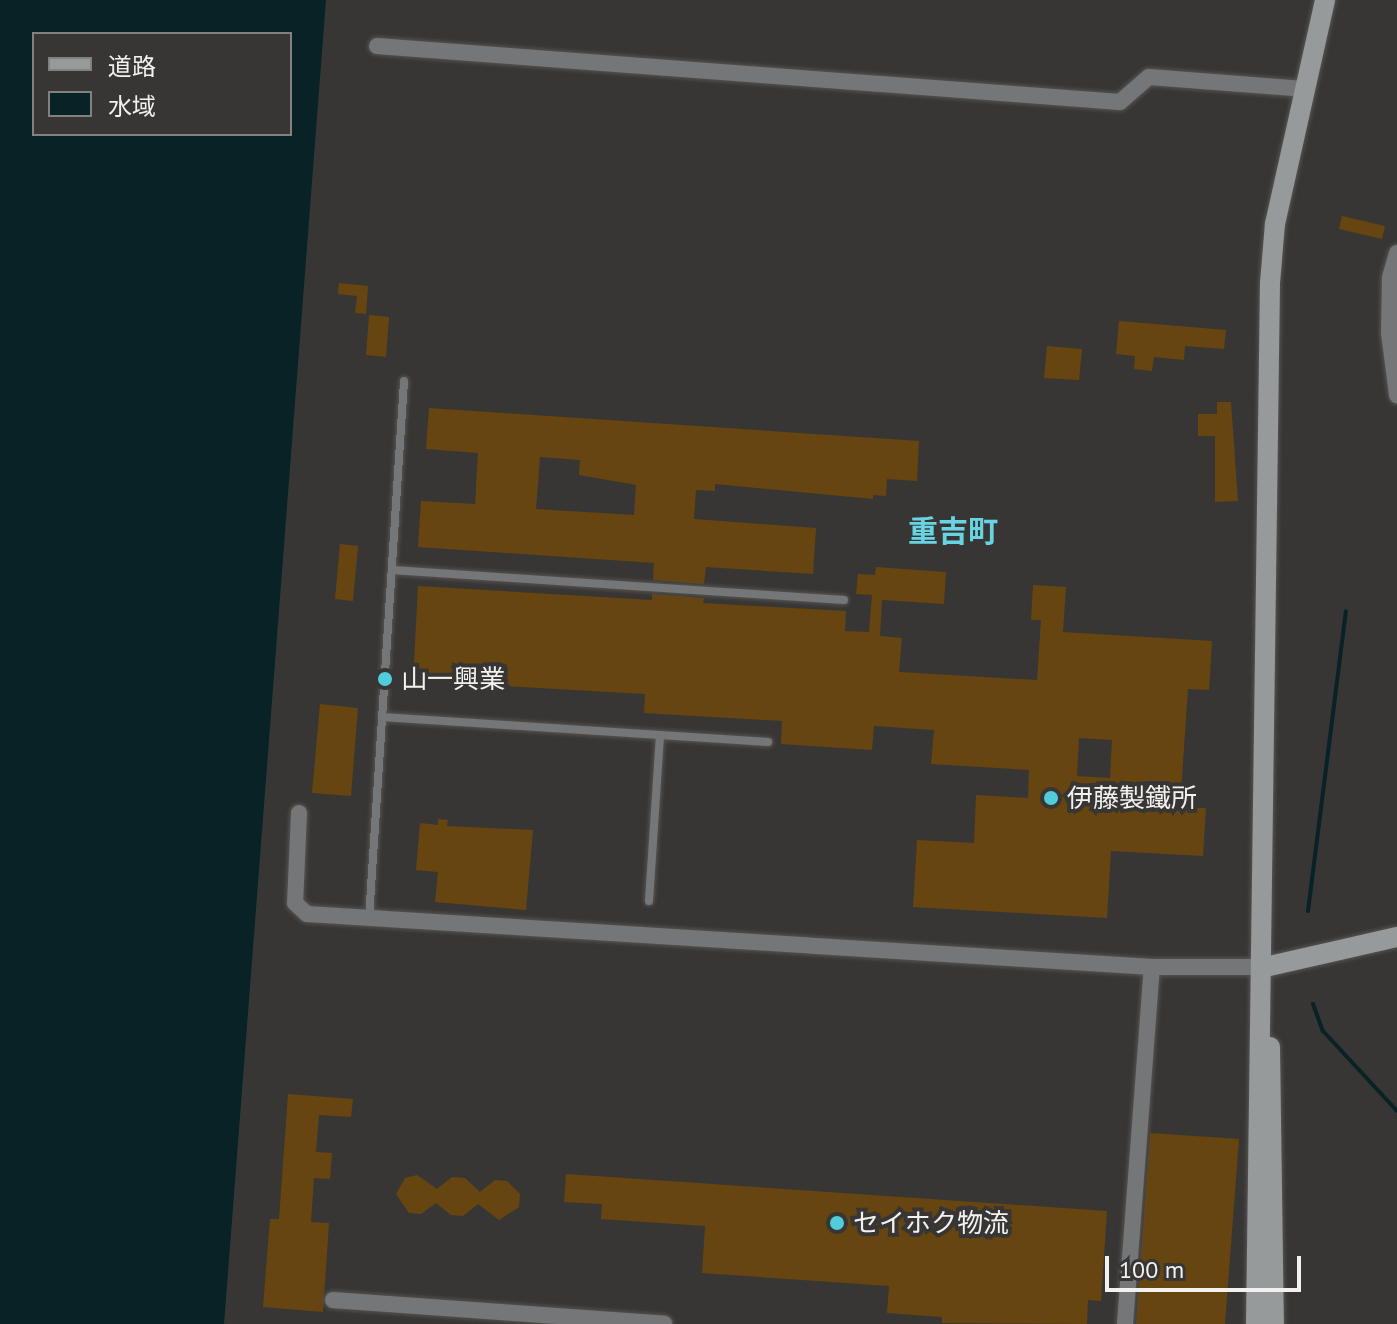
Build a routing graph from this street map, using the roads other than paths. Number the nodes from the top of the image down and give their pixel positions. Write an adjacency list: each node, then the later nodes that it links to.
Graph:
1 (1325, 0): 3 (street)
2 (377, 46): 3 (street)
3 (1304, 89): 18 (street)
4 (1397, 253): 5 (street)
5 (1393, 333): 7 (street)
6 (404, 381): 8 (lane)
7 (1397, 395)
8 (392, 570): 9 (lane); 10 (lane)
9 (844, 600)
10 (382, 717): 11 (lane); 15 (lane)
11 (660, 735): 12 (lane); 14 (lane)
12 (768, 742)
13 (299, 813): 15 (street)
14 (649, 901)
15 (369, 918): 17 (street)
16 (1397, 937): 18 (street)
17 (1152, 967): 18 (street); 21 (street)
18 (1265, 967): 22 (street); 23 (street)
19 (333, 1300): 20 (street)
20 (664, 1324)
21 (1125, 1324)
22 (1256, 1324)
23 (1274, 1324)

